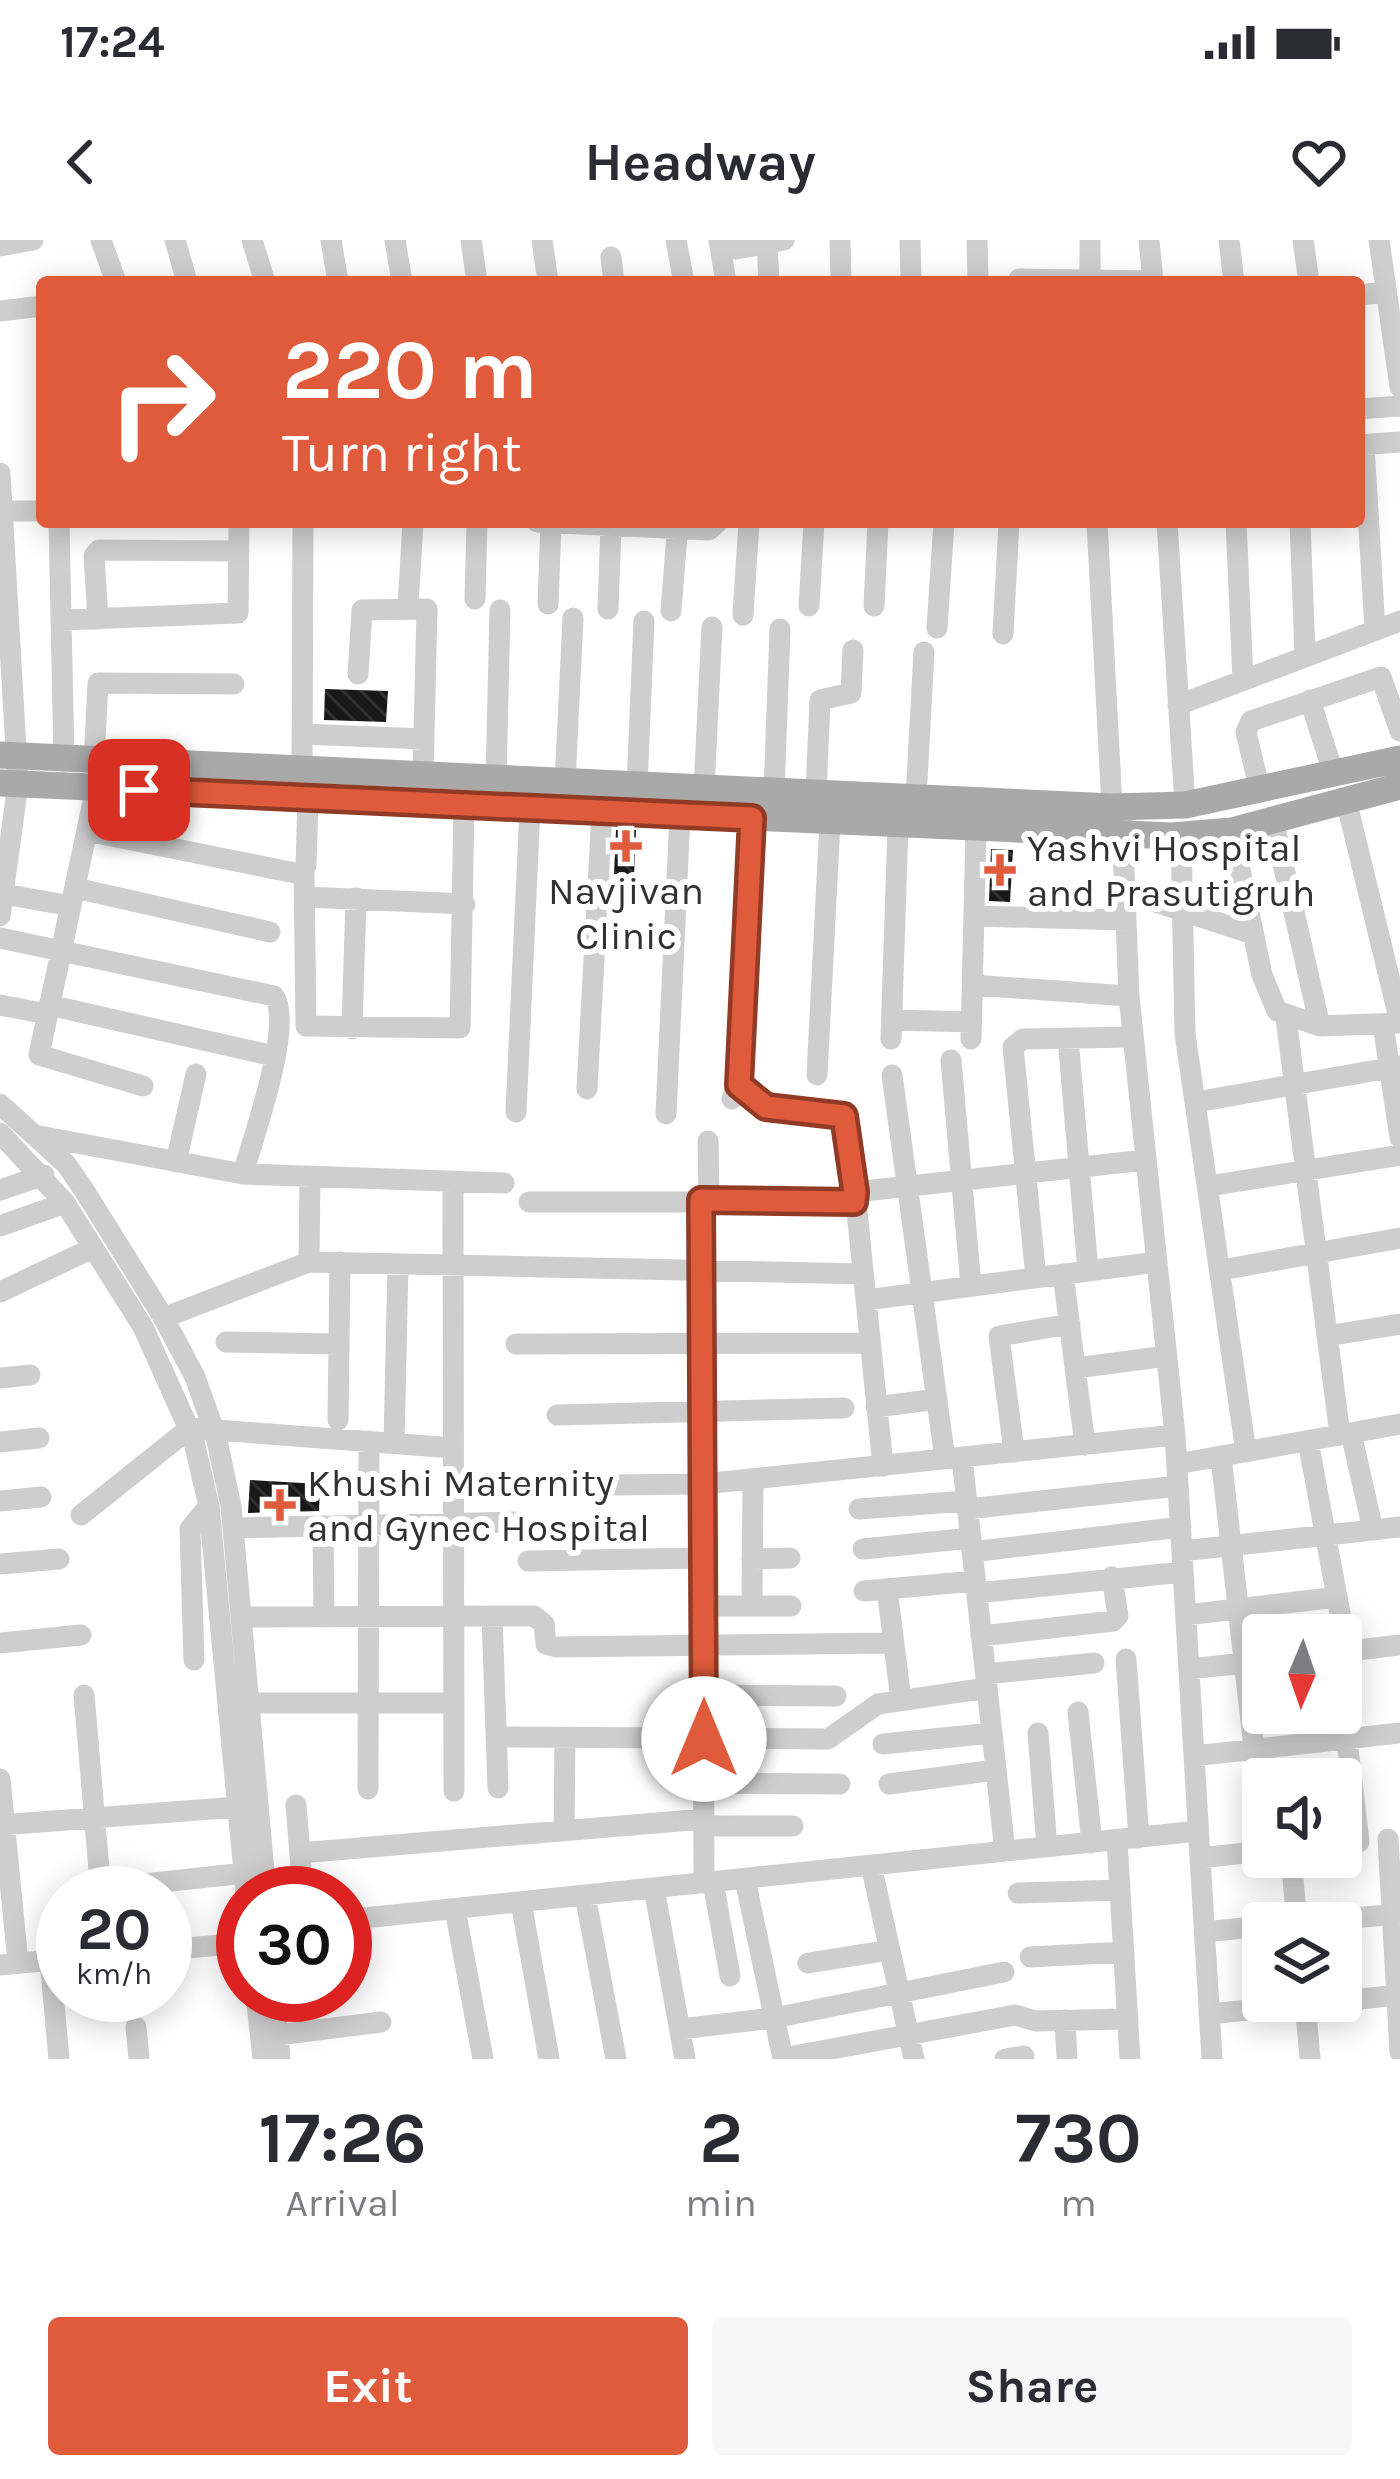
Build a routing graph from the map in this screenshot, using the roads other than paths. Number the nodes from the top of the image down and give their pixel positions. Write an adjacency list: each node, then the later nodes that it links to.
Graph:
1 (34, 240): 21 (street)
2 (101, 240): 23 (street)
3 (175, 240): 24 (street)
4 (252, 240): 25 (street)
5 (331, 240): 26 (street)
6 (395, 240): 27 (street)
7 (471, 240): 28 (street)
8 (542, 240): 29 (street)
9 (676, 240): 31 (street)
10 (840, 240): 35 (street)
11 (910, 240): 36 (street)
12 (976, 240): 37 (street)
13 (1090, 240): 38 (street)
14 (1149, 240): 39 (street)
15 (1160, 240): 40 (street)
16 (1229, 240): 41 (street)
17 (1303, 240): 42 (street)
18 (1379, 240): 43 (street)
19 (776, 242): 20 (street); 34 (street)
20 (730, 243): 32 (street); 33 (street)
21 (0, 246)
22 (611, 257): 30 (street)
23 (114, 276)
24 (185, 276)
25 (263, 276)
26 (337, 276)
27 (401, 276)
28 (476, 276)
29 (547, 276)
30 (613, 276)
31 (683, 276)
32 (727, 276)
33 (738, 276)
34 (770, 276)
35 (841, 276)
36 (910, 276)
37 (978, 276)
38 (1090, 276)
39 (1152, 276)
40 (1163, 276)
41 (1233, 276)
42 (1308, 276)
43 (1386, 292): 44 (street); 47 (street)
44 (1365, 294)
45 (36, 307): 46 (street)
46 (0, 311)
47 (1400, 387)
48 (1394, 406): 49 (street)
49 (1396, 442): 50 (street)
50 (1365, 445)
51 (0, 473): 53 (street)
52 (1365, 485): 92 (street)
53 (1, 511): 54 (street); 107 (street)
54 (36, 511)
55 (59, 528): 73 (street)
56 (238, 528): 72 (street)
57 (303, 528): 103 (street)
58 (413, 528): 77 (street)
59 (477, 528): 75 (street)
60 (551, 528): 76 (street)
61 (611, 528): 80 (street)
62 (677, 528): 82 (street)
63 (749, 528): 83 (street)
64 (814, 528): 78 (street)
65 (878, 528): 79 (street)
66 (944, 528): 90 (street)
67 (1009, 528): 93 (street)
68 (1097, 528): 126 (street)
69 (1167, 528): 101 (street)
70 (1236, 528): 98 (street)
71 (1300, 528): 96 (street)
72 (239, 551): 74 (street); 85 (street)
73 (60, 556): 74 (street); 86 (street)
74 (94, 556): 85 (street)
75 (476, 598)
76 (548, 604)
77 (408, 606): 97 (street); 104 (street)
78 (809, 606)
79 (874, 606)
80 (608, 608)
81 (500, 610): 110 (street)
82 (671, 611)
83 (743, 615)
84 (573, 618): 111 (street)
85 (98, 619): 86 (street)
86 (62, 620): 106 (street)
87 (1400, 620): 92 (street)
88 (644, 621): 113 (street)
89 (712, 627): 116 (street)
90 (937, 628)
91 (780, 629): 118 (street)
92 (1376, 630): 96 (street)
93 (1003, 634)
94 (853, 650): 119 (street)
95 (924, 652): 120 (street)
96 (1306, 656): 98 (street)
97 (358, 674)
98 (1244, 680): 101 (street)
99 (234, 684): 108 (street)
100 (1310, 700): 102 (street); 115 (street); 117 (street)
101 (1178, 705): 122 (street)
102 (1400, 731)
103 (302, 734): 104 (street); 112 (street)
104 (424, 739): 109 (street)
105 (1400, 759): 115 (main road)
106 (64, 761): 107 (main road); 108 (main road)
107 (9, 769): 108 (main road); 141 (street)
108 (95, 775): 112 (main road); 132 (street)
109 (423, 776): 110 (main road); 112 (main road)
110 (496, 779): 111 (main road)
111 (565, 783): 113 (main road)
112 (305, 784): 121 (main road); 135 (street)
113 (637, 786): 116 (main road)
114 (1400, 786): 115 (main road)
115 (1340, 788): 117 (main road); 128 (main road); 154 (street)
116 (704, 789): 118 (main road)
117 (1260, 791): 122 (main road)
118 (774, 792): 119 (main road)
119 (816, 793): 120 (main road)
120 (916, 798): 126 (main road)
121 (464, 805): 123 (main road); 140 (street)
122 (1185, 805): 126 (main road)
123 (530, 808): 124 (main road); 170 (street)
124 (602, 812): 125 (main road); 167 (street)
125 (680, 815): 127 (main road); 171 (street)
126 (1118, 817): 131 (main road); 134 (main road); 136 (street)
127 (752, 818): 129 (main road); 191 (street)
128 (1273, 820): 133 (main road); 155 (street)
129 (830, 822): 130 (main road); 164 (street)
130 (898, 825): 131 (main road); 149 (street)
131 (976, 829): 143 (street)
132 (87, 831): 135 (street); 137 (street)
133 (1232, 831): 134 (main road); 146 (street)
134 (1181, 836): 142 (street)
135 (304, 872): 138 (street)
136 (1125, 892): 142 (street); 144 (street)
137 (73, 897): 141 (street); 145 (street); 148 (street)
138 (305, 897): 139 (street); 156 (street)
139 (356, 898): 140 (street); 156 (street)
140 (465, 904): 156 (street)
141 (2, 905)
142 (1181, 909): 146 (street); 168 (street)
143 (974, 916): 144 (street); 149 (street)
144 (1126, 920): 150 (street)
145 (270, 932)
146 (1253, 934): 153 (street)
147 (0, 938): 148 (street)
148 (61, 950): 152 (street); 159 (street)
149 (973, 986): 150 (street)
150 (1129, 996): 157 (street)
151 (0, 1005): 152 (street)
152 (48, 1010): 159 (street); 166 (street)
153 (1286, 1018): 155 (street); 165 (street)
154 (1394, 1023): 155 (street); 161 (street)
155 (1320, 1026)
156 (352, 1030)
157 (1133, 1037): 158 (street); 177 (street)
158 (1068, 1038): 179 (street); 181 (street)
159 (274, 1056): 182 (street)
160 (951, 1060): 185 (street)
161 (1395, 1067): 165 (street); 174 (street)
162 (196, 1074): 178 (street)
163 (892, 1075): 188 (street)
164 (817, 1076)
165 (1294, 1084): 168 (street); 180 (street)
166 (143, 1086)
167 (587, 1089)
168 (1196, 1102): 189 (street)
169 (0, 1104): 172 (street)
170 (516, 1112)
171 (666, 1114)
172 (34, 1135): 178 (street); 214 (street)
173 (2, 1136): 183 (street)
174 (1400, 1138)
175 (708, 1141): 192 (street)
176 (1400, 1155): 180 (street)
177 (1146, 1160): 179 (street); 201 (street)
178 (176, 1162): 182 (street)
179 (1079, 1167): 181 (street); 205 (street)
180 (1306, 1171): 189 (street); 198 (street)
181 (1024, 1173): 185 (street); 209 (street)
182 (243, 1174): 184 (street)
183 (44, 1175): 190 (street); 194 (street)
184 (310, 1177): 186 (street); 199 (street)
185 (961, 1179): 188 (street); 210 (street)
186 (453, 1182): 187 (street); 203 (street)
187 (503, 1183)
188 (904, 1184): 191 (street); 212 (street)
189 (1209, 1186): 204 (street)
190 (0, 1190)
191 (855, 1197): 192 (street); 207 (street)
192 (705, 1200): 193 (street); 206 (street)
193 (529, 1202)
194 (65, 1203): 195 (street); 197 (street)
195 (0, 1226)
196 (1400, 1238): 198 (street)
197 (94, 1248): 211 (street); 234 (street)
198 (1316, 1252): 204 (street); 217 (street)
199 (309, 1262): 200 (street); 214 (street)
200 (340, 1262): 202 (street); 221 (street)
201 (1157, 1262): 205 (street); 223 (street)
202 (398, 1265): 203 (street); 242 (street)
203 (454, 1267): 206 (street); 244 (street)
204 (1221, 1270): 246 (street)
205 (1088, 1271): 208 (street)
206 (702, 1273): 207 (street); 219 (street)
207 (863, 1274): 213 (street)
208 (1063, 1274): 209 (street); 215 (street)
209 (1036, 1278): 210 (street)
210 (971, 1286): 212 (street)
211 (0, 1292)
212 (922, 1292): 213 (street); 227 (street)
213 (866, 1300): 220 (street)
214 (163, 1318): 235 (street)
215 (1070, 1324): 224 (street); 245 (street)
216 (1400, 1324): 217 (street)
217 (1328, 1336): 236 (street)
218 (226, 1342): 221 (street)
219 (703, 1342): 220 (street); 222 (street); 230 (street)
220 (870, 1343): 228 (street)
221 (339, 1344): 232 (street)
222 (516, 1345)
223 (1167, 1356): 224 (street); 237 (street)
224 (1076, 1368): 243 (street)
225 (30, 1375): 226 (street)
226 (0, 1378)
227 (937, 1399): 228 (street); 248 (street)
228 (877, 1407): 249 (street)
229 (844, 1408): 230 (street)
230 (703, 1409): 231 (street); 252 (street)
231 (557, 1414)
232 (338, 1420)
233 (1400, 1424): 236 (street)
234 (190, 1428): 235 (street); 257 (street); 259 (street)
235 (214, 1430): 241 (street); 266 (street)
236 (1346, 1434): 239 (street); 267 (street)
237 (1175, 1435): 243 (street); 250 (street)
238 (39, 1438): 240 (street)
239 (1308, 1441): 246 (street); 268 (street)
240 (0, 1442)
241 (369, 1442): 242 (street); 262 (street)
242 (394, 1443): 244 (street)
243 (1084, 1444): 245 (street)
244 (453, 1448): 261 (street)
245 (1014, 1452): 248 (street)
246 (1246, 1452): 247 (street)
247 (1221, 1456): 250 (street); 270 (street)
248 (954, 1459): 249 (street); 256 (street)
249 (883, 1466): 251 (street)
250 (1178, 1475): 256 (street); 264 (street)
251 (753, 1479): 252 (street); 274 (street)
252 (703, 1484): 253 (street); 273 (street)
253 (524, 1486)
254 (41, 1496): 255 (street)
255 (0, 1501)
256 (967, 1505): 258 (street); 269 (street)
257 (209, 1506): 302 (street); 311 (street)
258 (859, 1509)
259 (81, 1515)
260 (516, 1522): 261 (street)
261 (452, 1525): 262 (street); 291 (street)
262 (368, 1526): 263 (street); 290 (street)
263 (323, 1527): 266 (street); 289 (street)
264 (1180, 1527): 269 (street); 277 (street)
265 (1400, 1527): 267 (street)
266 (234, 1528): 293 (street)
267 (1373, 1530): 268 (street)
268 (1326, 1535): 270 (street); 281 (street)
269 (972, 1545): 271 (street); 280 (street)
270 (1235, 1545): 277 (street); 285 (street)
271 (863, 1549)
272 (59, 1558): 278 (street)
273 (703, 1558): 276 (street); 282 (street)
274 (752, 1558): 275 (street); 283 (street)
275 (790, 1558)
276 (528, 1561)
277 (1183, 1562): 279 (street); 288 (street)
278 (0, 1564)
279 (1112, 1577): 280 (street); 295 (street)
280 (976, 1587): 295 (street); 297 (street)
281 (1337, 1597): 285 (street); 287 (street)
282 (703, 1606): 283 (street); 299 (street)
283 (752, 1606): 284 (street)
284 (791, 1606)
285 (1241, 1609): 286 (street); 288 (street)
286 (1242, 1614)
287 (1339, 1614)
288 (1186, 1615): 305 (street)
289 (324, 1616): 290 (street); 293 (street)
290 (370, 1616): 291 (street); 312 (street)
291 (451, 1616): 292 (street); 313 (street)
292 (492, 1616): 299 (street); 320 (street)
293 (242, 1617): 311 (street)
294 (81, 1635): 296 (street)
295 (981, 1636): 306 (street)
296 (0, 1643)
297 (894, 1643): 299 (street); 310 (street)
298 (1400, 1646): 300 (street)
299 (703, 1648): 307 (street)
300 (1362, 1650)
301 (1126, 1659): 346 (street)
302 (194, 1660)
303 (1094, 1663): 306 (street)
304 (1242, 1663): 305 (street)
305 (1189, 1669): 326 (street)
306 (986, 1681): 310 (street); 315 (street)
307 (704, 1695): 309 (street); 322 (street)
308 (84, 1696): 339 (street)
309 (836, 1696)
310 (902, 1700): 322 (street)
311 (240, 1703): 312 (street); 338 (street); 357 (street)
312 (369, 1703): 313 (street); 335 (street)
313 (452, 1703): 336 (street)
314 (1078, 1712): 348 (street)
315 (992, 1732): 324 (street); 329 (street)
316 (1038, 1733): 349 (street)
317 (1400, 1733): 323 (street)
318 (1256, 1734): 325 (street)
319 (1346, 1734): 323 (street)
320 (496, 1737): 321 (street); 334 (street)
321 (565, 1738): 322 (street); 343 (street)
322 (704, 1739): 331 (street)
323 (1347, 1739): 325 (street); 328 (street)
324 (883, 1744)
325 (1256, 1749): 326 (street); 327 (street)
326 (1194, 1756): 344 (street)
327 (1257, 1758)
328 (1348, 1758)
329 (996, 1770): 333 (street); 351 (street)
330 (0, 1779): 341 (street)
331 (704, 1783): 332 (street); 340 (street)
332 (840, 1784)
333 (889, 1784)
334 (498, 1787)
335 (368, 1789)
336 (454, 1791)
337 (296, 1805): 350 (street)
338 (238, 1807): 339 (street); 356 (street)
339 (93, 1818): 341 (street); 355 (street)
340 (704, 1822): 342 (street); 343 (street); 360 (street)
341 (3, 1825): 375 (street)
342 (793, 1826)
343 (564, 1831): 350 (street)
344 (1198, 1832): 346 (street); 353 (street)
345 (1394, 1838): 347 (street); 367 (street)
346 (1128, 1839): 348 (street); 362 (street)
347 (1362, 1841)
348 (1092, 1843): 349 (street)
349 (1047, 1847): 351 (street)
350 (300, 1852): 358 (street)
351 (1005, 1852): 354 (street)
352 (1242, 1853): 353 (street)
353 (1200, 1858): 371 (street)
354 (871, 1865): 359 (street); 372 (street)
355 (98, 1866)
356 (243, 1866)
357 (262, 1866)
358 (301, 1866)
359 (745, 1879): 360 (street); 384 (street)
360 (709, 1882): 361 (street); 378 (street)
361 (654, 1888): 364 (street); 393 (street)
362 (1120, 1890): 363 (street); 373 (street)
363 (1018, 1893)
364 (585, 1895): 365 (street); 403 (street)
365 (520, 1902): 366 (street); 402 (street)
366 (455, 1909): 368 (street); 401 (street)
367 (1396, 1914): 369 (street); 380 (street)
368 (372, 1917)
369 (1362, 1917)
370 (1242, 1928): 371 (street)
371 (1204, 1932): 383 (street)
372 (890, 1950): 376 (street); 379 (street)
373 (1124, 1952): 374 (street); 385 (street)
374 (1030, 1957)
375 (9, 1964)
376 (808, 1964)
377 (1004, 1972): 379 (street)
378 (730, 1976)
379 (899, 1995): 384 (street); 394 (street)
380 (1398, 1995): 381 (street); 396 (street)
381 (1362, 1998)
382 (1242, 2010): 383 (street)
383 (1209, 2014): 409 (street)
384 (774, 2018): 393 (street); 405 (street)
385 (1127, 2018): 386 (street); 408 (street)
386 (1065, 2020): 394 (street); 407 (street)
387 (58, 2022): 397 (street)
388 (259, 2022): 399 (street)
389 (277, 2022): 395 (street)
390 (381, 2022): 395 (street)
391 (1307, 2022): 410 (street)
392 (136, 2027): 398 (street)
393 (680, 2029): 404 (street)
394 (908, 2033): 405 (street); 406 (street)
395 (278, 2035): 400 (street)
396 (1400, 2052)
397 (59, 2059)
398 (139, 2059)
399 (262, 2059)
400 (280, 2059)
401 (483, 2059)
402 (549, 2059)
403 (616, 2059)
404 (685, 2059)
405 (783, 2059)
406 (914, 2059)
407 (1067, 2059)
408 (1130, 2059)
409 (1212, 2059)
410 (1310, 2059)

